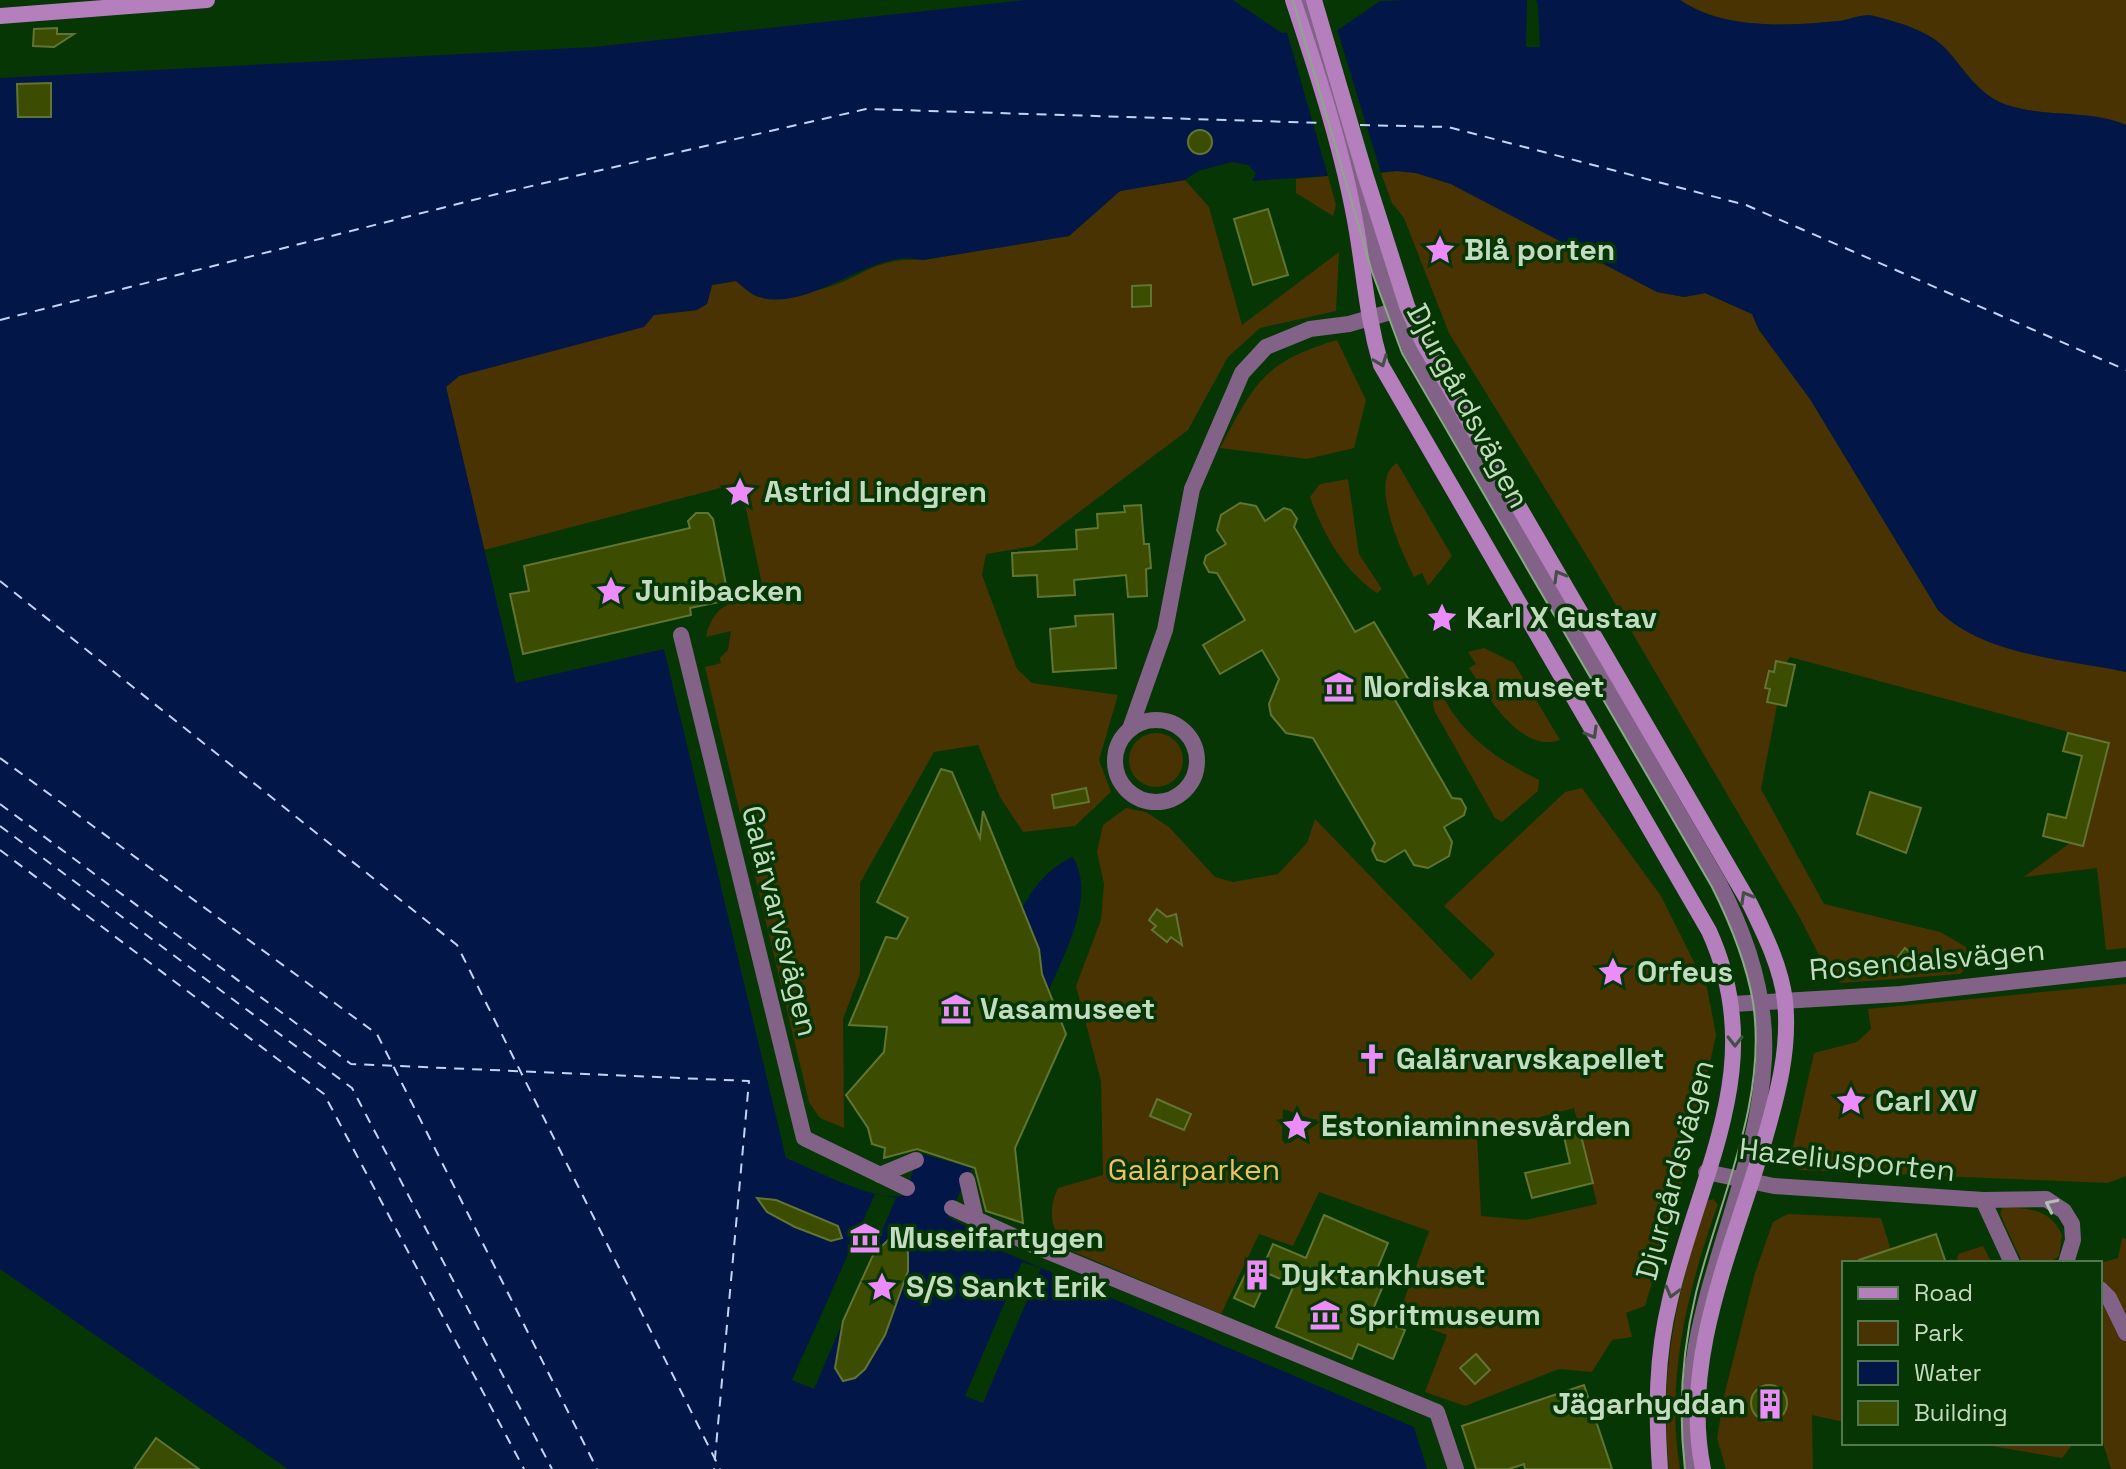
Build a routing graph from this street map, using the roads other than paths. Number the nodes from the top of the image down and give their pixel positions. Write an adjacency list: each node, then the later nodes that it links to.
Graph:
1 (207, 0): 5 (street)
2 (1293, 0): 6 (street)
3 (1307, 0): 6 (street)
4 (1314, 0): 6 (street)
5 (0, 16)
6 (1310, 24): 7 (street)
7 (1355, 174): 8 (street, Djurgårdsvägen); 8 (street, Djurgårdsvägen); 9 (street, Djurgårdsvägen)
8 (1395, 311): 9 (street); 15 (street, Djurgårdsvägen, one-way to 8); 16 (street, Djurgårdsvägen)
9 (1368, 319): 11 (street); 17 (street, Djurgårdsvägen, one-way to 17)
10 (681, 635): 20 (street, Galärvarvsvägen)
11 (1145, 689): 12 (street); 13 (street)
12 (1162, 720): 13 (street); 13 (street)
13 (1130, 729)
14 (2126, 969): 15 (street, Rosendalsvägen)
15 (1785, 999): 16 (street, Rosendalsvägen); 22 (street, Djurgårdsvägen)
16 (1757, 1002): 17 (street, Rosendalsvägen); 22 (street, Djurgårdsvägen)
17 (1733, 1004): 19 (street, Djurgårdsvägen, one-way to 19)
18 (916, 1160): 20 (street)
19 (1706, 1172): 22 (street, Hazeliusporten); 32 (street, Djurgårdsvägen, one-way to 32)
20 (880, 1175): 23 (street)
21 (967, 1180): 26 (street)
22 (1741, 1180): 24 (street, Hazeliusporten); 33 (street, Djurgårdsvägen); 34 (street, Djurgårdsvägen); 35 (street, Djurgårdsvägen)
23 (907, 1188)
24 (1983, 1200): 27 (street, Hazeliusporten); 28 (street, Hazeliusporten, one-way to 24)
25 (952, 1208): 26 (street)
26 (976, 1219): 31 (street)
27 (2011, 1261)
28 (2066, 1261)
29 (2102, 1291): 30 (street)
30 (2126, 1333)
31 (1456, 1469)
32 (1660, 1469)
33 (1685, 1469)
34 (1694, 1469)
35 (1703, 1469)

